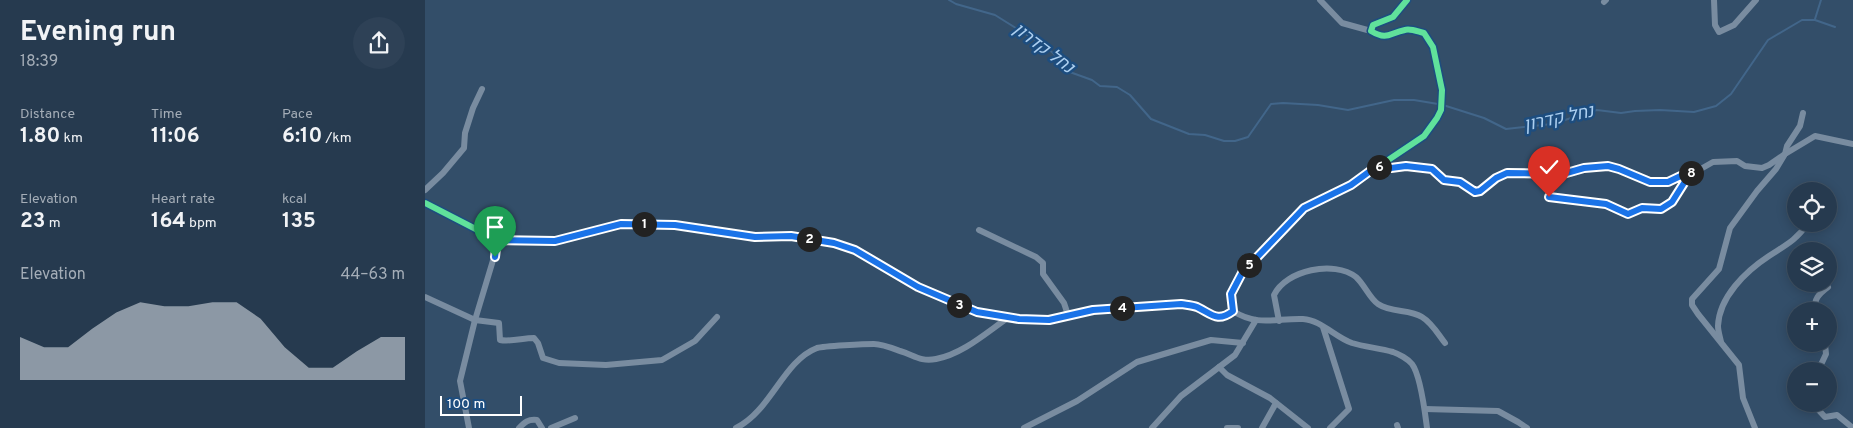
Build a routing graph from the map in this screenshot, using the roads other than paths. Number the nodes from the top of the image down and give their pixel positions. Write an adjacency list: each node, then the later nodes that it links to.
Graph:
1 (1320, 0): 5 (street)
2 (1407, 0): 5 (street)
3 (1714, 0): 4 (street)
4 (1755, 0)
5 (1371, 31): 10 (street)
6 (482, 89): 12 (street)
7 (1803, 114): 9 (street)
8 (1853, 144): 9 (street)
9 (1785, 154): 11 (street); 29 (street)
10 (1377, 166): 11 (street); 19 (street)
11 (1692, 174): 13 (street)
12 (425, 190)
13 (1549, 197)
14 (425, 203): 17 (street)
15 (979, 230): 20 (street)
16 (1800, 232): 29 (street)
17 (497, 240): 22 (street); 23 (street)
18 (425, 297): 23 (street)
19 (1233, 311): 20 (street); 24 (street)
20 (1068, 315): 22 (street)
21 (717, 317): 23 (street)
22 (1009, 317): 39 (street)
23 (475, 320): 35 (street)
24 (1255, 320): 25 (street); 27 (street)
25 (1279, 322): 26 (street); 28 (street)
26 (1323, 328): 32 (street); 46 (street)
27 (1243, 343): 30 (street); 40 (street)
28 (1445, 343)
29 (1721, 343): 49 (street)
30 (1219, 368): 31 (street); 41 (street)
31 (1277, 403): 44 (street); 45 (street)
32 (1425, 409): 47 (street); 48 (street)
33 (1820, 412): 50 (street)
34 (575, 418): 38 (street)
35 (469, 428)
36 (519, 428): 37 (street)
37 (542, 428)
38 (551, 428)
39 (736, 428)
40 (1024, 428)
41 (1153, 428)
42 (1227, 428): 43 (street)
43 (1238, 428)
44 (1261, 428)
45 (1308, 428)
46 (1330, 428)
47 (1427, 428)
48 (1527, 428)
49 (1755, 428)
50 (1853, 428)

